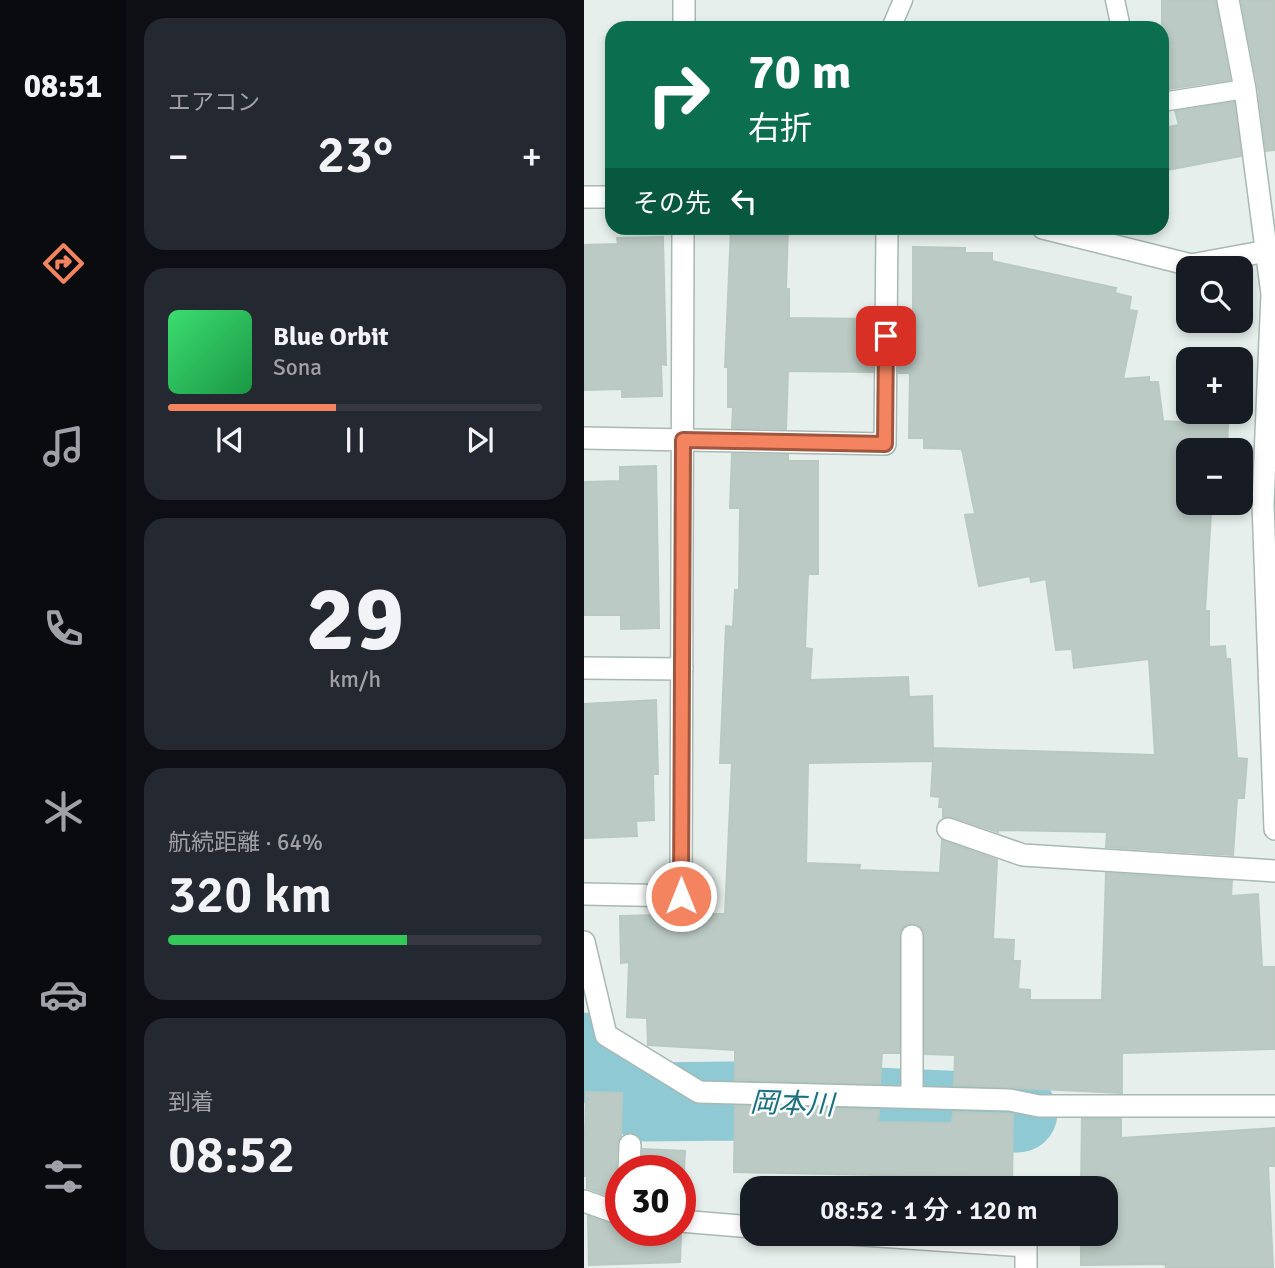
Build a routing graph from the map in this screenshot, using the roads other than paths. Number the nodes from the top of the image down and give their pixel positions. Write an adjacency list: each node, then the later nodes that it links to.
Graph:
1 (684, 0): 5 (street)
2 (903, 0): 6 (lane)
3 (1115, 0): 7 (lane)
4 (1228, 0): 8 (street)
5 (684, 21)
6 (894, 21)
7 (1120, 21)
8 (1246, 89): 9 (lane); 15 (street)
9 (1169, 101)
10 (584, 197): 11 (street)
11 (605, 197)
12 (683, 235): 17 (street)
13 (887, 235): 17 (street)
14 (1071, 235): 15 (street)
15 (1267, 251): 20 (street)
16 (584, 438): 17 (street)
17 (683, 440): 19 (street)
18 (584, 668): 19 (street)
19 (682, 669): 24 (street)
20 (1272, 675): 22 (street)
21 (948, 830): 23 (street)
22 (1275, 830)
23 (1275, 871)
24 (584, 894)
25 (912, 936): 27 (street)
26 (584, 942): 27 (street)
27 (912, 1097): 28 (street)
28 (1275, 1106)
29 (630, 1145): 30 (street)
30 (630, 1155)
31 (584, 1200): 32 (street)
32 (605, 1208)
33 (696, 1222): 34 (street)
34 (740, 1226)
35 (1026, 1246): 36 (street)
36 (1026, 1268)

